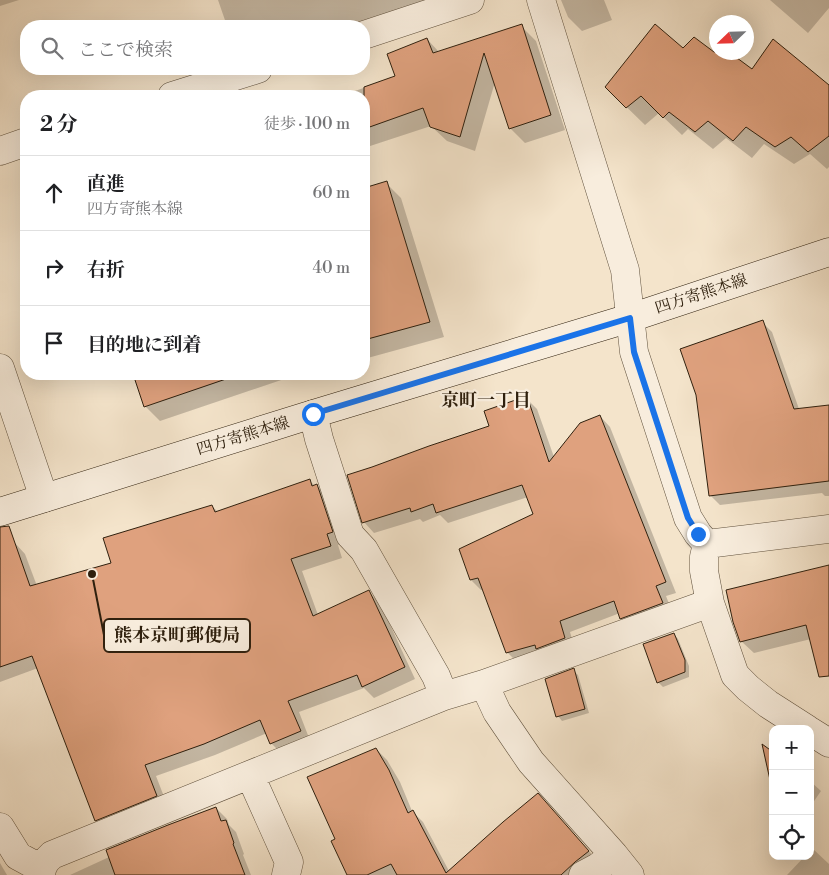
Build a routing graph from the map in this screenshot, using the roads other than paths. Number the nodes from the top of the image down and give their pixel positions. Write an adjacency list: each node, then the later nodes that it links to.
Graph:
1 (470, 0): 3 (street)
2 (541, 0): 9 (street)
3 (370, 33)
4 (239, 75): 5 (street)
5 (191, 90)
6 (20, 144): 7 (street)
7 (0, 151)
8 (829, 252): 9 (street, 四方寄熊本線)
9 (630, 318): 11 (street, 四方寄熊本線); 15 (street)
10 (0, 368): 12 (street)
11 (313, 414): 12 (street, 四方寄熊本線); 18 (street)
12 (44, 498): 13 (street, 四方寄熊本線)
13 (0, 512)
14 (829, 529): 15 (street)
15 (707, 544): 16 (street)
16 (710, 603): 17 (street); 19 (street)
17 (484, 684): 18 (street); 24 (street)
18 (444, 696): 22 (street)
19 (801, 725)
20 (814, 734): 21 (street)
21 (829, 743)
22 (250, 775): 25 (street); 26 (street)
23 (0, 827): 25 (street)
24 (622, 865): 27 (street)
25 (42, 871)
26 (286, 875)
27 (582, 875)

